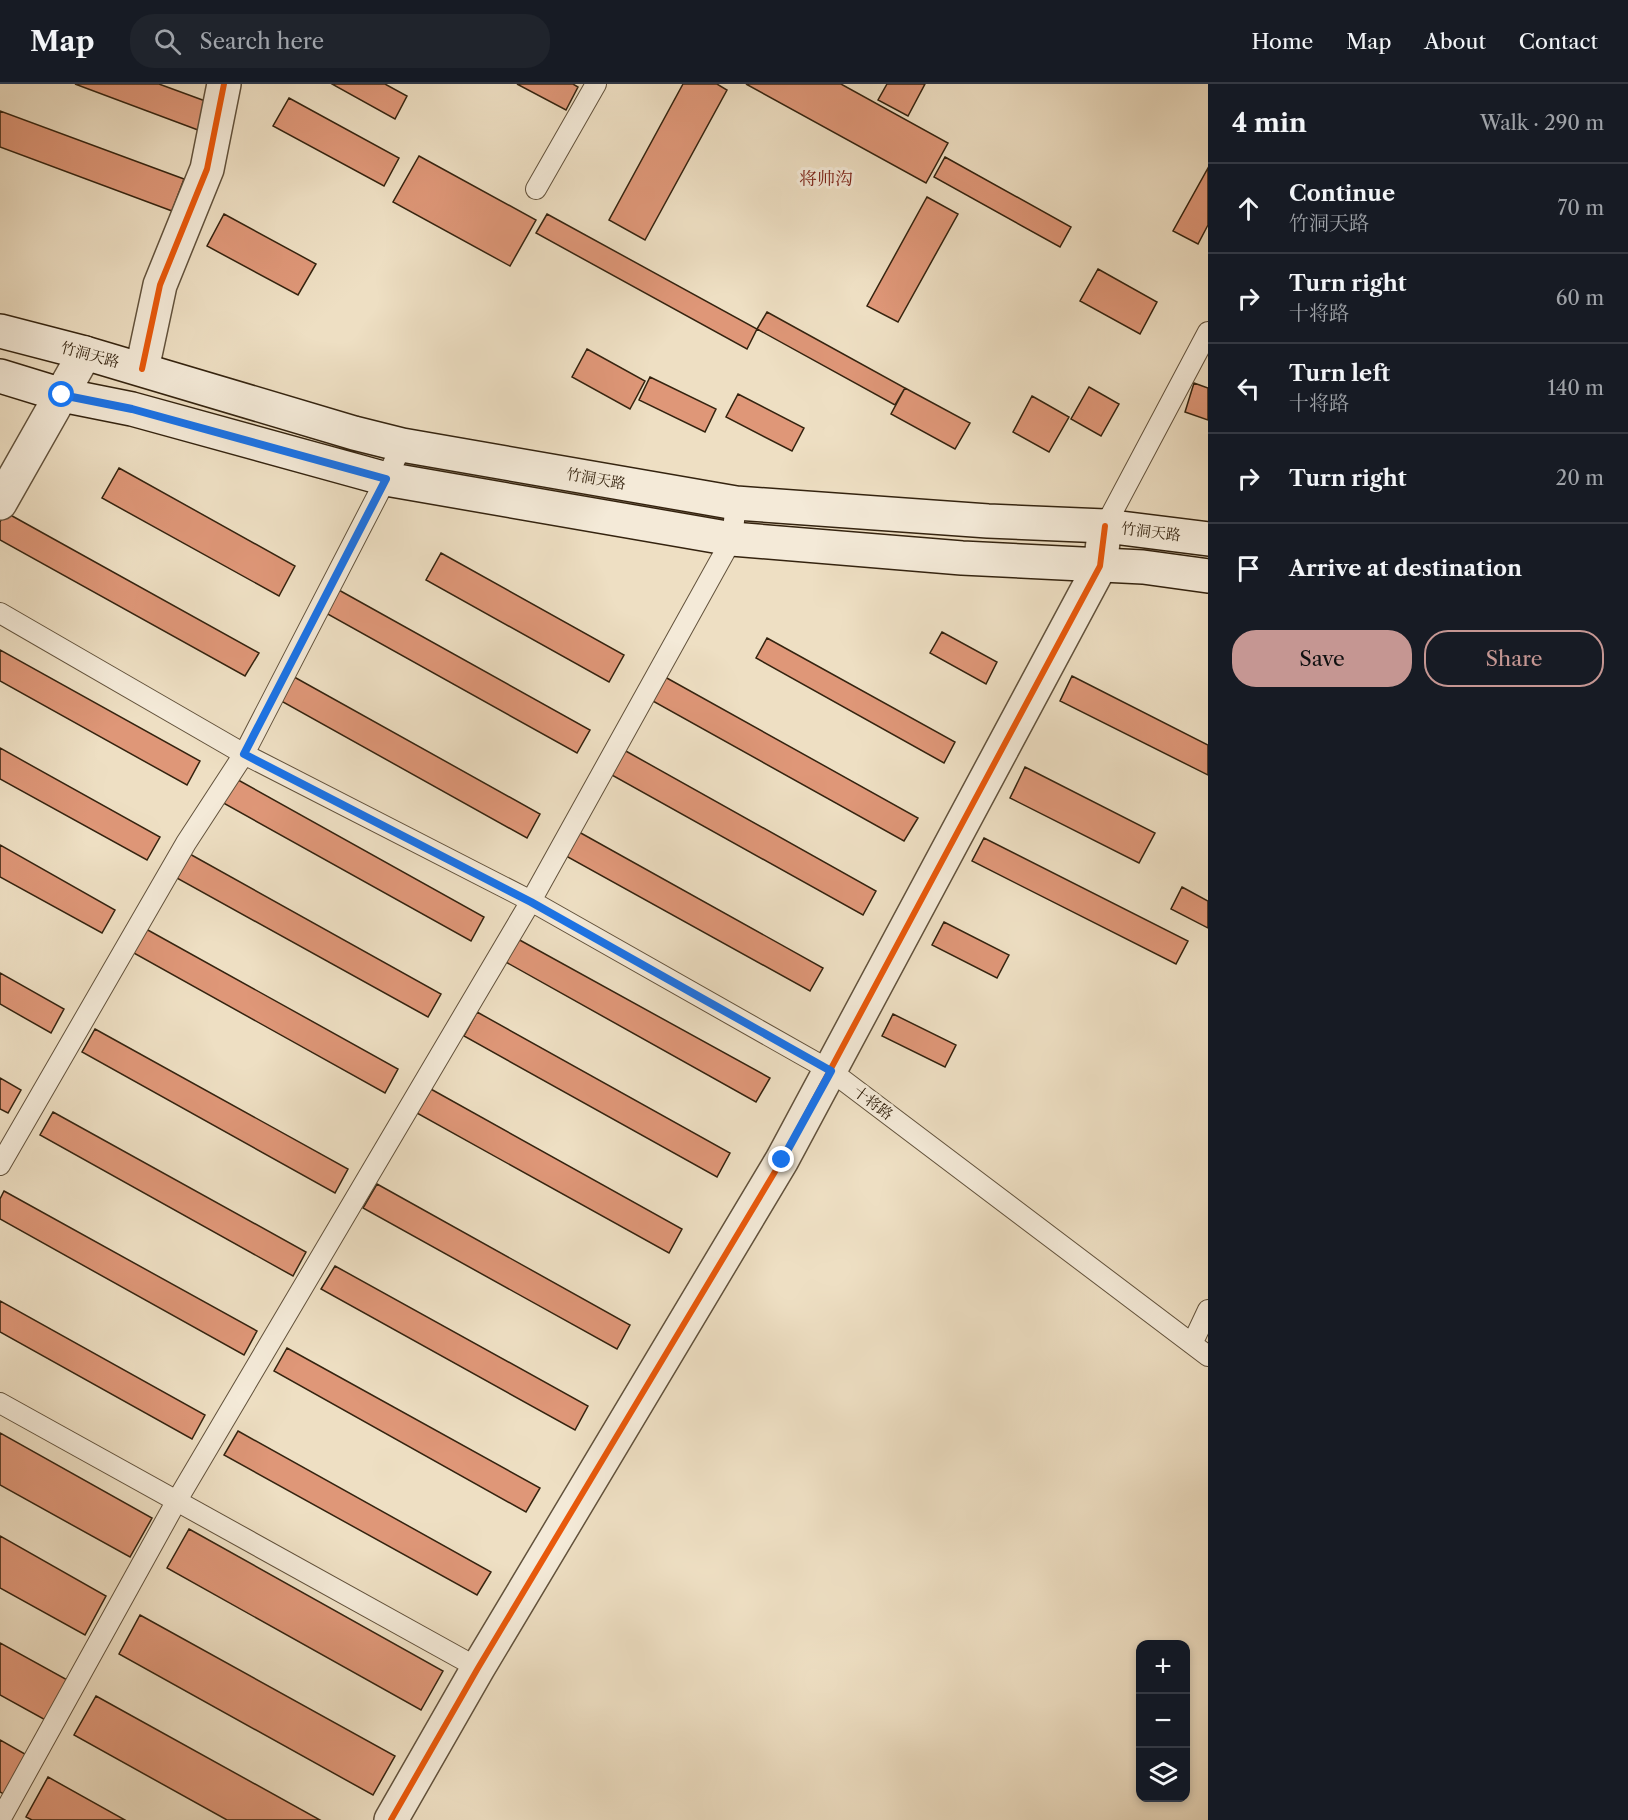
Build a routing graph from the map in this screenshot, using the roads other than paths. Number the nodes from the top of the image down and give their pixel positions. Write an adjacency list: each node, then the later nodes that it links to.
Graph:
1 (224, 84): 7 (main road)
2 (596, 84): 3 (lane)
3 (536, 189)
4 (0, 331): 6 (main road, 竹洞天路)
5 (1208, 332): 14 (lane)
6 (85, 353): 7 (main road, 竹洞天路); 9 (main road)
7 (142, 369): 10 (main road, 竹洞天路)
8 (0, 376): 9 (main road)
9 (62, 395): 11 (main road); 12 (main road)
10 (402, 445): 11 (lane); 13 (main road, 竹洞天路)
11 (386, 479): 15 (main road); 20 (lane)
12 (0, 503)
13 (736, 503): 14 (main road, 竹洞天路); 15 (lane)
14 (1105, 526): 16 (main road, 竹洞天路); 17 (main road)
15 (732, 538): 17 (main road); 21 (lane)
16 (1208, 539)
17 (1100, 566): 18 (main road); 22 (main road)
18 (1208, 576)
19 (0, 613): 20 (lane, 十将路)
20 (244, 754): 21 (lane, 十将路); 23 (lane)
21 (531, 902): 22 (lane, 十将路); 28 (lane)
22 (831, 1071): 25 (lane, 十将路); 29 (main road)
23 (0, 1165)
24 (1208, 1311): 25 (lane)
25 (1192, 1344): 26 (lane, 十将路)
26 (1208, 1356)
27 (0, 1403): 28 (lane)
28 (176, 1502): 29 (lane); 30 (lane)
29 (478, 1668): 31 (main road)
30 (0, 1820)
31 (392, 1820)

